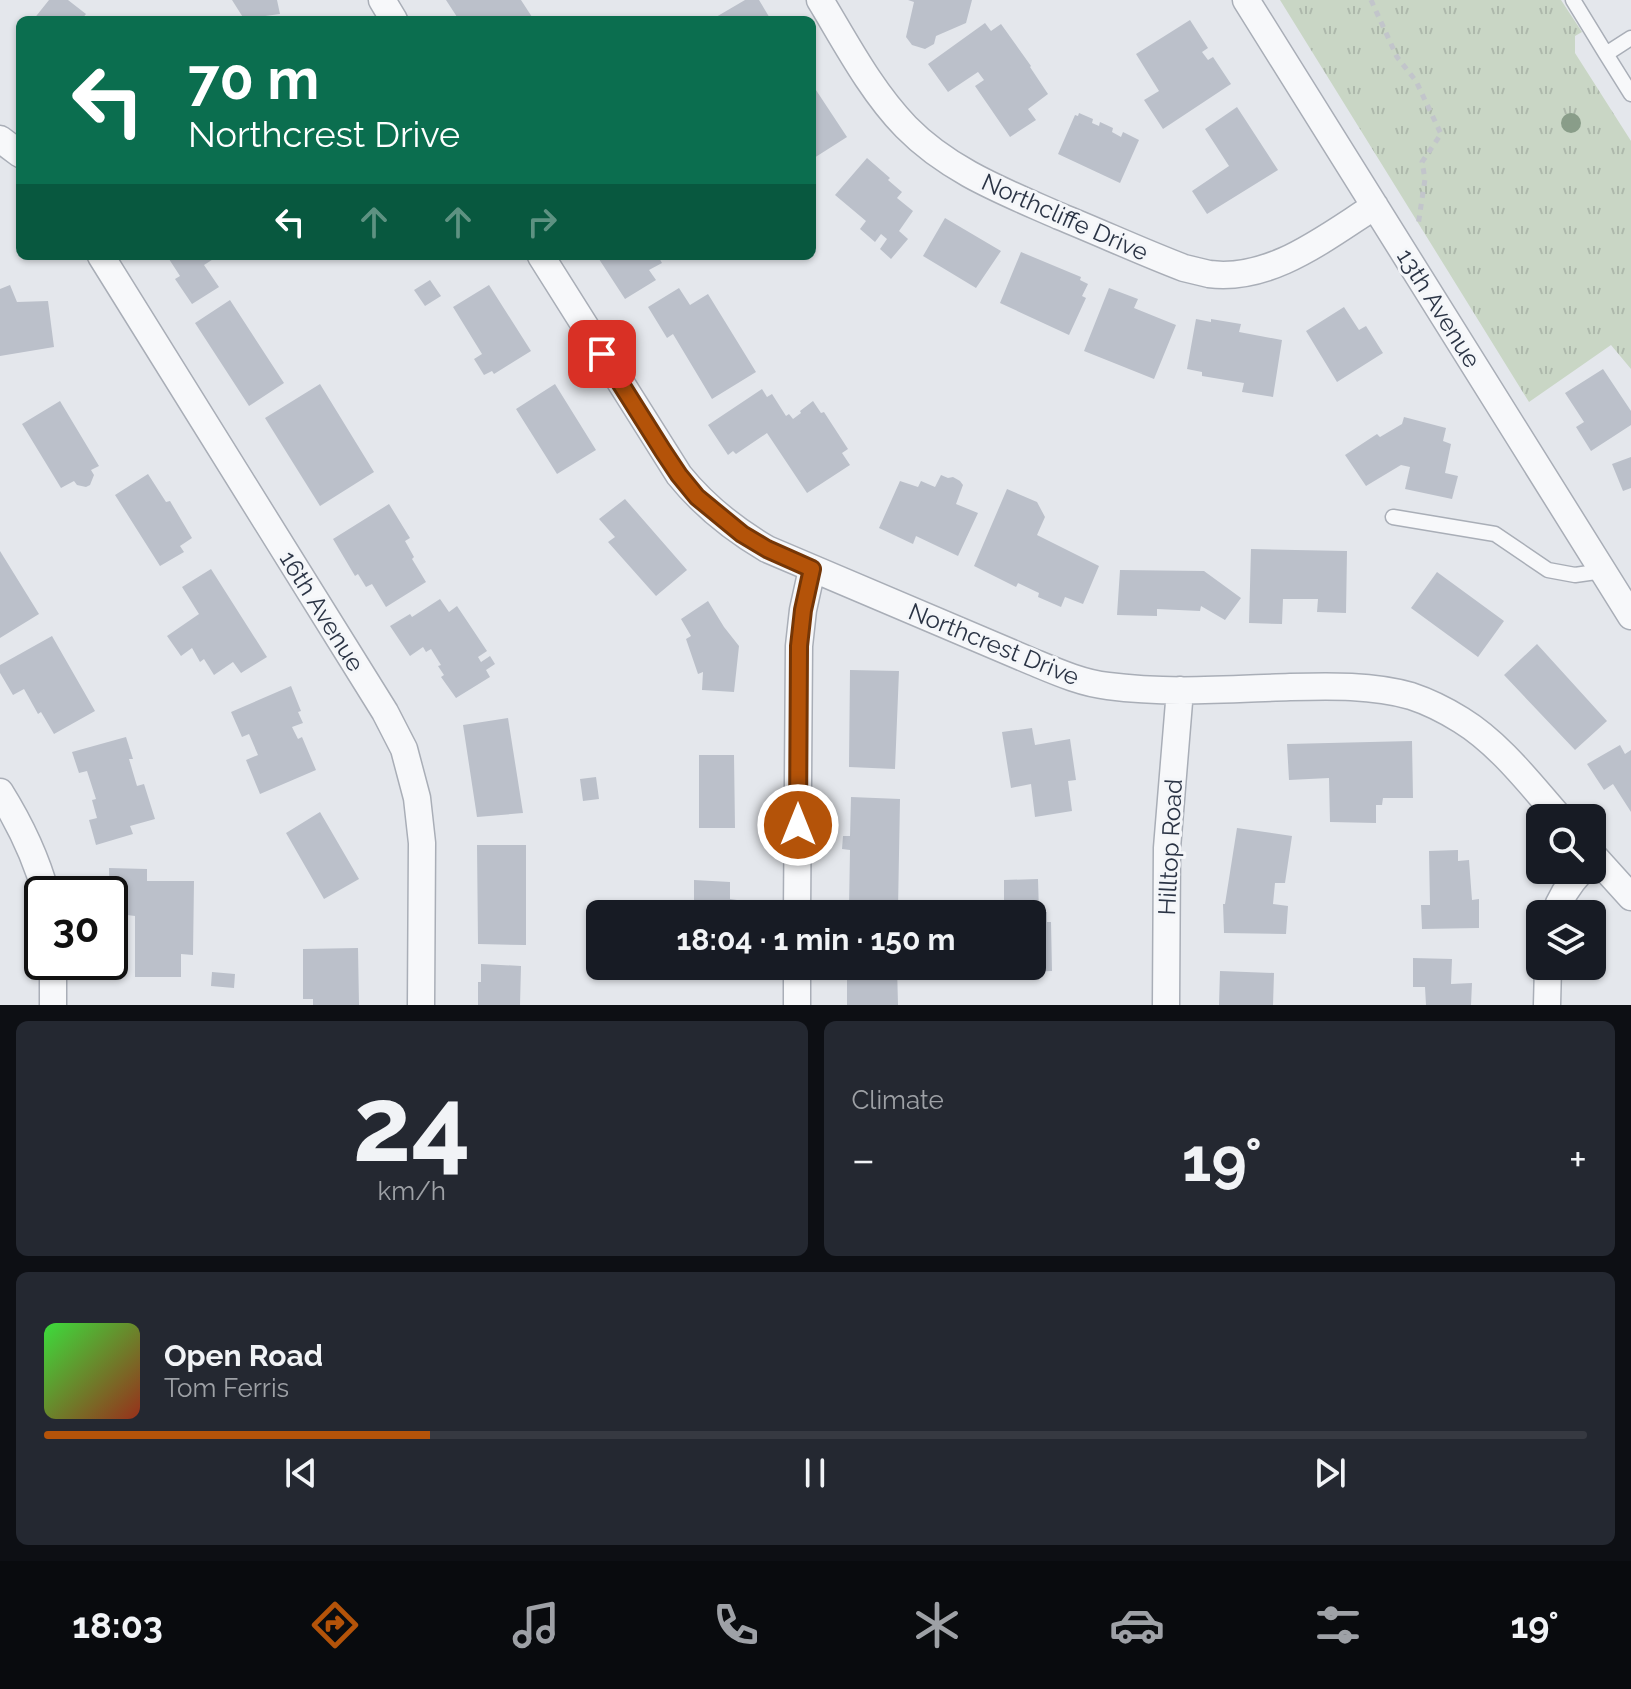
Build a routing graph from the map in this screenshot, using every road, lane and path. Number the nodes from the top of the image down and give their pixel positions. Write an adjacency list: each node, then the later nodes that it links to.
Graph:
1 (820, 0): 8 (street, Northcliffe Drive)
2 (1246, 0): 8 (street, 13th Avenue)
3 (1371, 0): 9 (path)
4 (1573, 0): 6 (lane)
5 (1631, 38): 6 (lane)
6 (1606, 54): 7 (lane)
7 (1631, 94)
8 (1375, 206): 14 (street, 13th Avenue)
9 (1418, 227)
10 (103, 260): 27 (street, 16th Avenue)
11 (544, 260): 13 (street, Northcrest Drive)
12 (1393, 517): 14 (lane)
13 (812, 569): 16 (street, Northcrest Drive); 22 (street)
14 (1603, 571): 15 (street, 13th Avenue)
15 (1631, 616)
16 (1180, 690): 18 (street, Northcrest Drive); 29 (street, Hilltop Road)
17 (0, 792): 20 (street)
18 (1547, 804)
19 (1606, 874): 21 (street)
20 (42, 876)
21 (1631, 897)
22 (797, 900)
23 (53, 980): 26 (street)
24 (797, 980): 28 (street)
25 (1548, 980): 30 (street)
26 (53, 1005)
27 (421, 1005)
28 (797, 1005)
29 (1166, 1005)
30 (1547, 1005)

